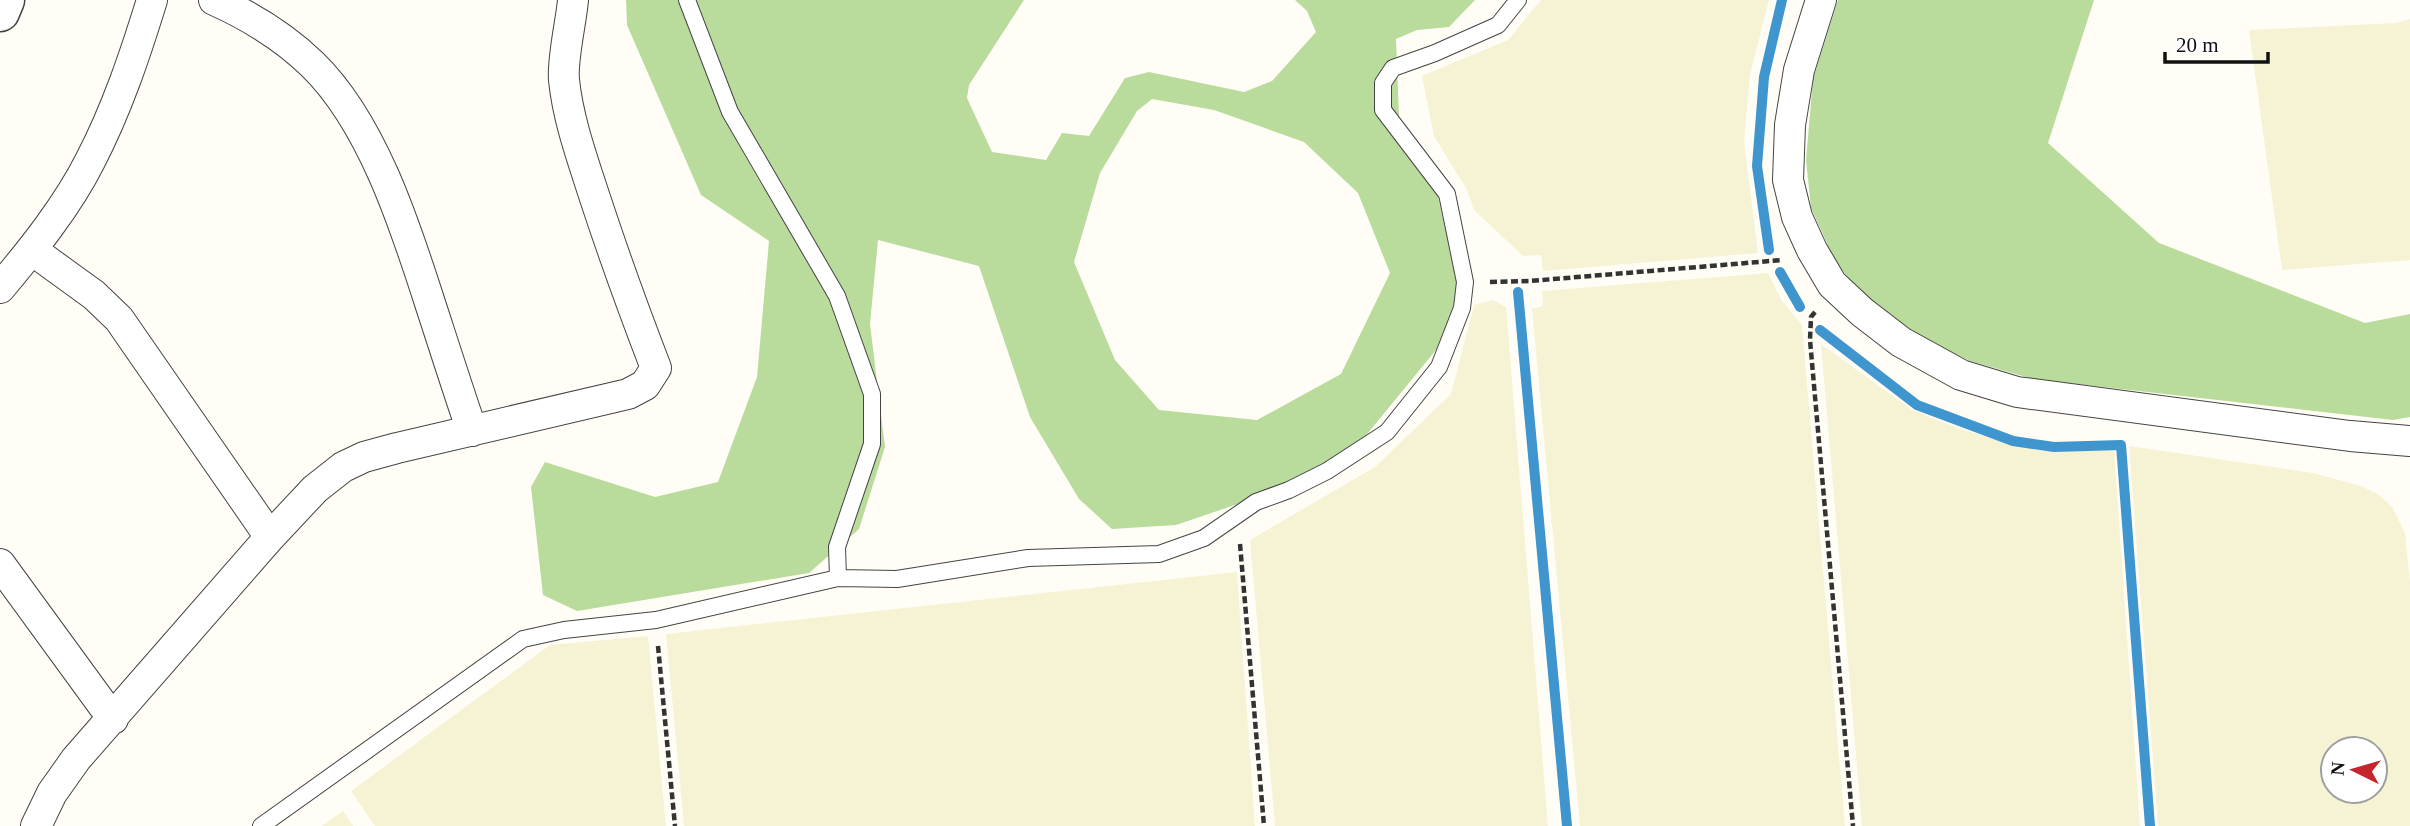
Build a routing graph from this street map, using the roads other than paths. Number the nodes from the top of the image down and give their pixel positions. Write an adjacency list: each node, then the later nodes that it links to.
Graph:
1 (5, 0): 8 (street)
2 (152, 0): 9 (street)
3 (214, 0): 11 (street)
4 (573, 0): 11 (street)
5 (687, 0): 15 (lane)
6 (1518, 0): 15 (lane)
7 (1821, 0): 12 (street)
8 (0, 12)
9 (32, 250): 10 (street); 13 (street)
10 (0, 288)
11 (472, 431): 13 (street)
12 (2410, 442)
13 (270, 537): 16 (street)
14 (0, 564): 16 (street)
15 (838, 578): 18 (lane)
16 (113, 719): 17 (street)
17 (36, 826)
18 (261, 826)

